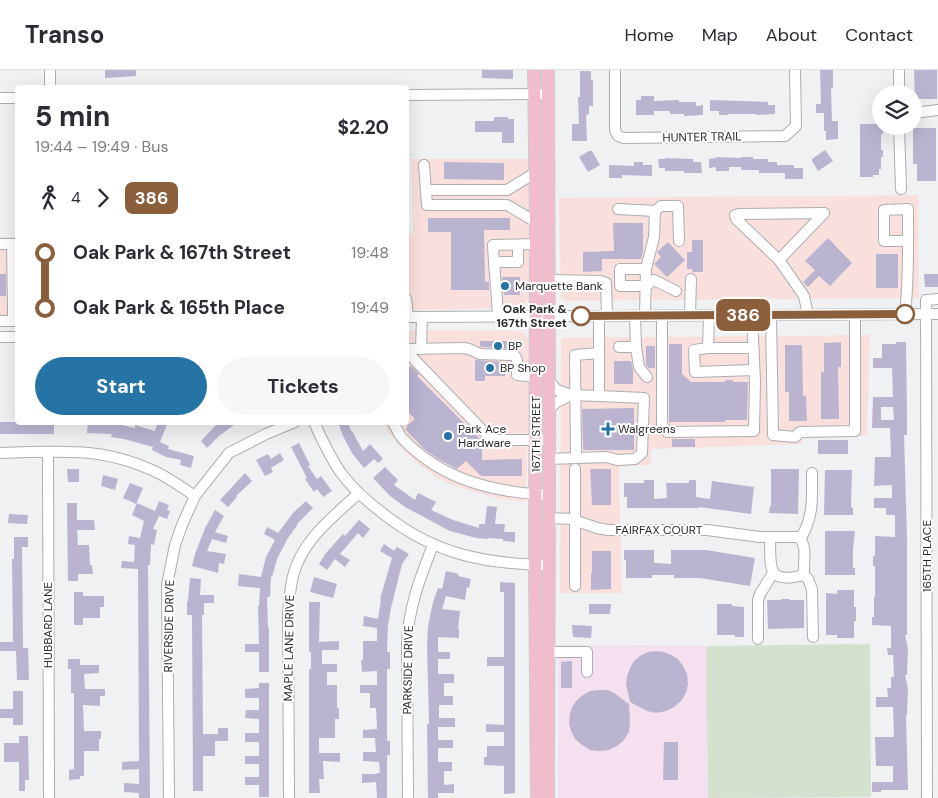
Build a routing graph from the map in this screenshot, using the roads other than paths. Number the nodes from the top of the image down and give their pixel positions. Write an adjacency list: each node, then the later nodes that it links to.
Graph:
1 (50, 70): 7 (street)
2 (534, 70): 11 (main road, 167TH STREET)
3 (548, 70): 9 (main road, 167TH STREET)
4 (615, 70): 5 (street, HUNTER TRAIL)
5 (795, 70)
6 (899, 70): 8 (street)
7 (50, 85)
8 (899, 85)
9 (548, 94): 11 (street); 36 (main road, 167TH STREET)
10 (409, 95): 11 (street)
11 (534, 95): 18 (main road, 167TH STREET)
12 (0, 98): 13 (street)
13 (15, 98)
14 (938, 110): 15 (street)
15 (922, 112)
16 (899, 135): 19 (street)
17 (424, 165): 20 (street)
18 (536, 173): 21 (street); 25 (main road, 167TH STREET)
19 (901, 189)
20 (426, 190): 21 (street); 22 (street)
21 (507, 190): 22 (street)
22 (507, 205): 25 (street)
23 (618, 209): 24 (street)
24 (655, 211): 26 (street); 34 (street)
25 (536, 222): 31 (main road, 167TH STREET)
26 (679, 240)
27 (908, 241): 41 (street)
28 (0, 244): 29 (street)
29 (15, 244): 40 (street)
30 (518, 244): 31 (street); 33 (street); 33 (street)
31 (536, 244): 51 (main road, 167TH STREET)
32 (779, 260): 32 (street); 48 (street)
33 (494, 262): 50 (street)
34 (646, 269): 37 (street); 37 (street)
35 (691, 279): 44 (street)
36 (550, 280): 51 (main road, 167TH STREET); 52 (street)
37 (646, 286): 38 (street); 53 (street)
38 (676, 291)
39 (938, 300): 42 (street)
40 (15, 306): 58 (street)
41 (905, 314): 42 (street); 49 (street)
42 (926, 314): 43 (street); 109 (street, 165TH PLACE)
43 (938, 314)
44 (690, 315): 45 (street); 54 (street)
45 (709, 315): 46 (street); 63 (street)
46 (752, 315): 47 (street); 64 (street)
47 (772, 315): 48 (street); 49 (street)
48 (808, 315): 49 (street)
49 (855, 315)
50 (498, 316): 51 (street); 56 (street)
51 (543, 316): 52 (street); 70 (main road, 167TH STREET); 72 (main road, 167TH STREET)
52 (603, 316): 53 (street); 67 (street)
53 (640, 316): 54 (street); 62 (street)
54 (662, 316): 69 (street)
55 (409, 317): 56 (street)
56 (422, 317): 65 (street)
57 (0, 321): 58 (street)
58 (15, 321)
59 (0, 337): 60 (street)
60 (15, 337)
61 (619, 347): 62 (street)
62 (636, 347): 71 (street)
63 (708, 348): 64 (street); 69 (street)
64 (753, 348): 69 (street)
65 (421, 349): 66 (street); 70 (street)
66 (409, 350)
67 (599, 352): 73 (street); 74 (street)
68 (409, 353): 79 (street)
69 (754, 370)
70 (536, 377): 79 (main road, 167TH STREET)
71 (647, 377)
72 (549, 381): 73 (street); 75 (main road, 167TH STREET)
73 (574, 395): 74 (street); 75 (street); 82 (street)
74 (599, 396): 82 (street)
75 (549, 409): 79 (main road, 167TH STREET)
76 (288, 425): 88 (street, RIVERSIDE DRIVE)
77 (315, 425): 86 (street)
78 (395, 425): 87 (street)
79 (542, 440): 83 (main road, 167TH STREET); 87 (main road, 167TH STREET)
80 (48, 452): 81 (street); 88 (street); 103 (street, HUBBARD LANE)
81 (0, 453)
82 (576, 458): 83 (street)
83 (548, 459): 87 (main road, 167TH STREET)
84 (575, 469): 90 (street)
85 (812, 473): 92 (street)
86 (359, 493): 93 (street); 105 (street, MAPLE LANE DRIVE)
87 (542, 494): 89 (main road, 167TH STREET); 94 (main road, 167TH STREET)
88 (195, 496): 104 (street, RIVERSIDE DRIVE)
89 (549, 518): 90 (street, FAIRFAX COURT); 95 (main road, 167TH STREET)
90 (576, 520): 91 (street, FAIRFAX COURT); 98 (street)
91 (770, 538): 92 (street, FAIRFAX COURT); 96 (street)
92 (801, 538): 97 (street)
93 (433, 545): 94 (street); 106 (street, PARKSIDE DRIVE)
94 (535, 564): 95 (street); 107 (main road, 167TH STREET)
95 (549, 564): 101 (main road, 167TH STREET)
96 (773, 573): 97 (street); 100 (street)
97 (803, 574): 99 (street)
98 (575, 586)
99 (813, 637)
100 (758, 639)
101 (548, 652): 102 (street); 108 (main road, 167TH STREET)
102 (587, 672)
103 (49, 798)
104 (169, 798)
105 (289, 798)
106 (408, 798)
107 (537, 798)
108 (548, 798)
109 (927, 798)

